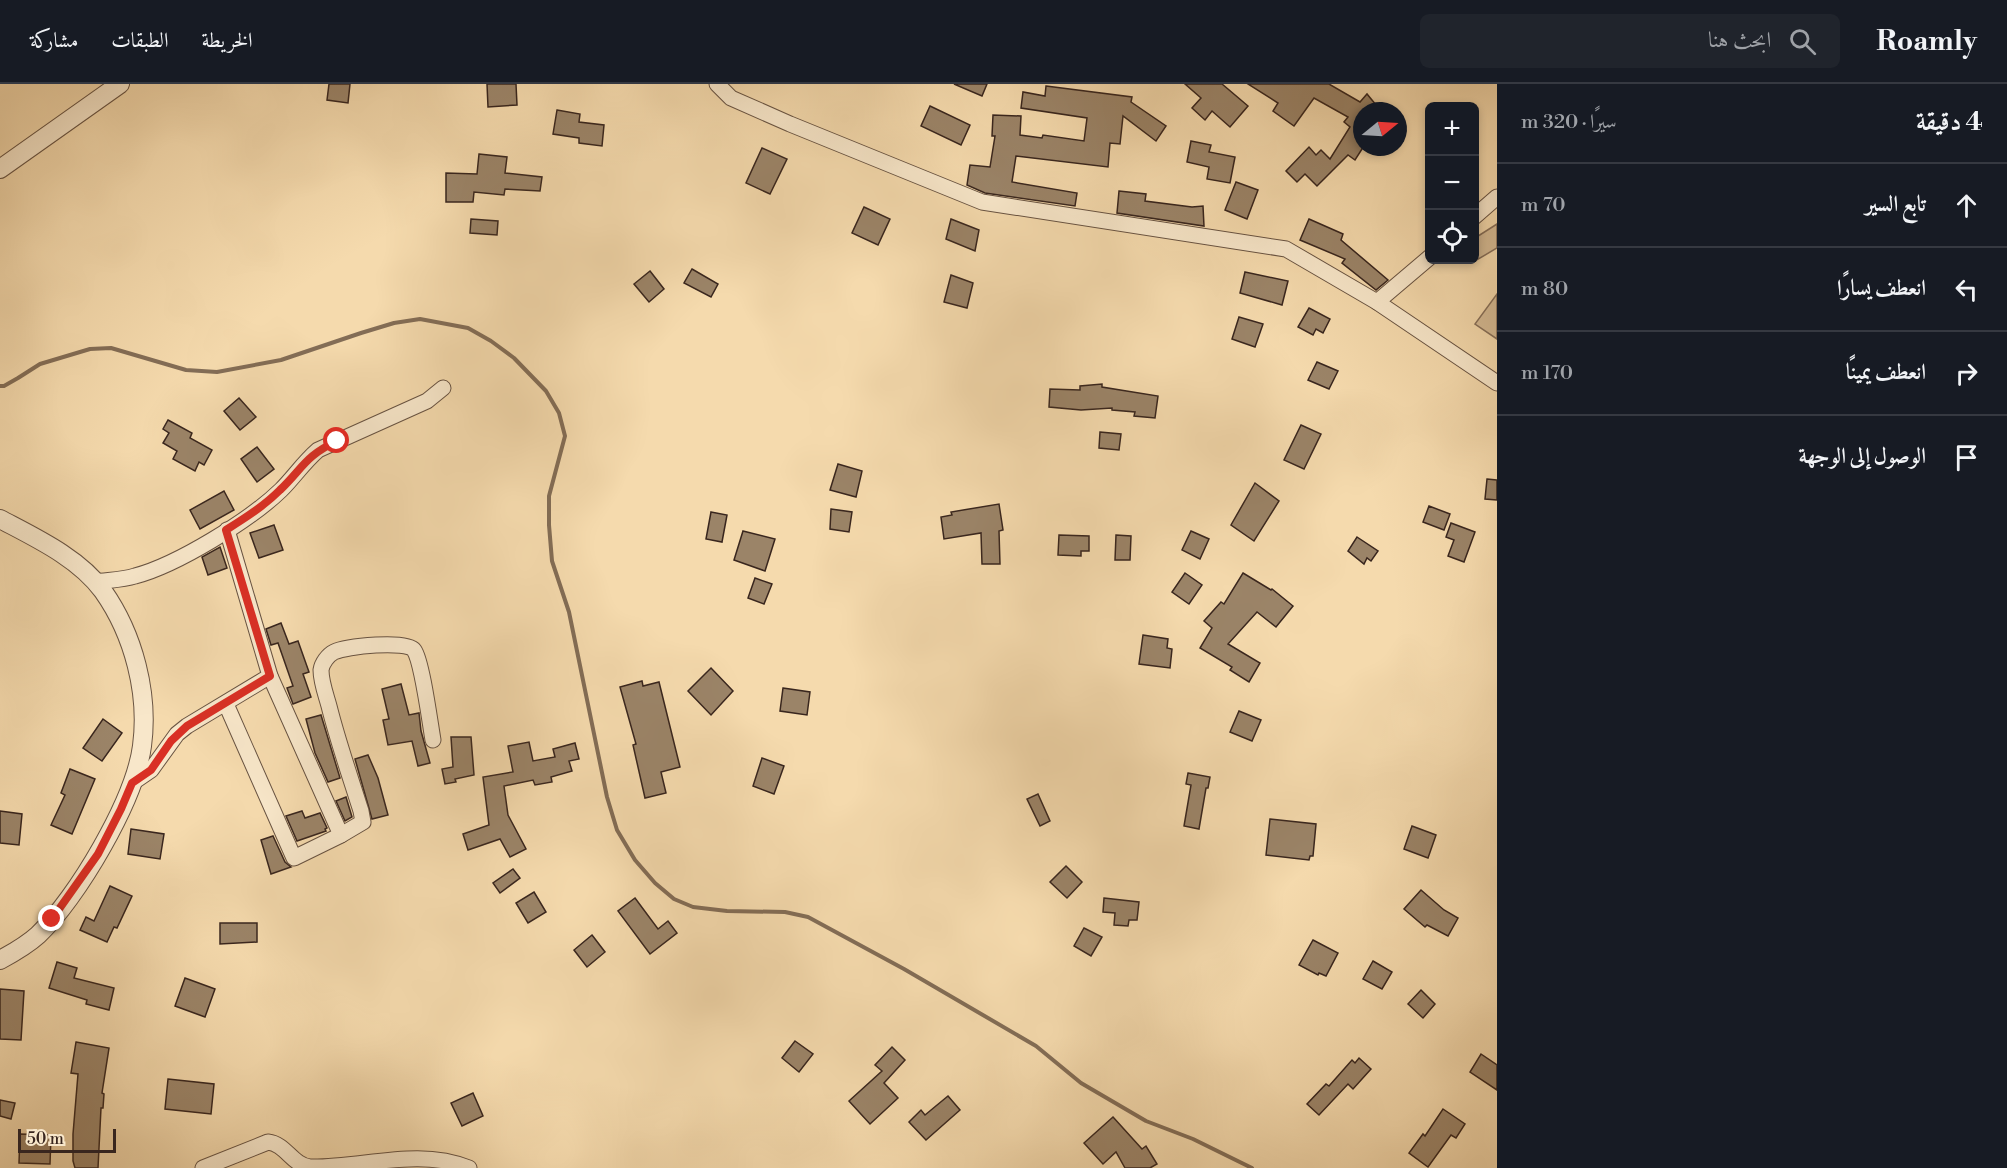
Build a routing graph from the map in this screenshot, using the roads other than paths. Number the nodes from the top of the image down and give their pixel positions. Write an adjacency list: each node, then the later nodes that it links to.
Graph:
1 (120, 84): 3 (street)
2 (717, 84): 7 (street)
3 (0, 169)
4 (1497, 196): 5 (street)
5 (1479, 212)
6 (1425, 261): 7 (street)
7 (1377, 302): 8 (street)
8 (1497, 383)
9 (442, 388): 11 (street)
10 (0, 519): 12 (street)
11 (226, 530): 12 (street); 13 (street)
12 (95, 582): 16 (street)
13 (270, 676): 14 (street); 17 (street)
14 (226, 704): 16 (street); 17 (street)
15 (433, 740): 17 (street)
16 (132, 783): 18 (street)
17 (341, 835)
18 (0, 960)
19 (203, 1168): 20 (street)
20 (469, 1168)

